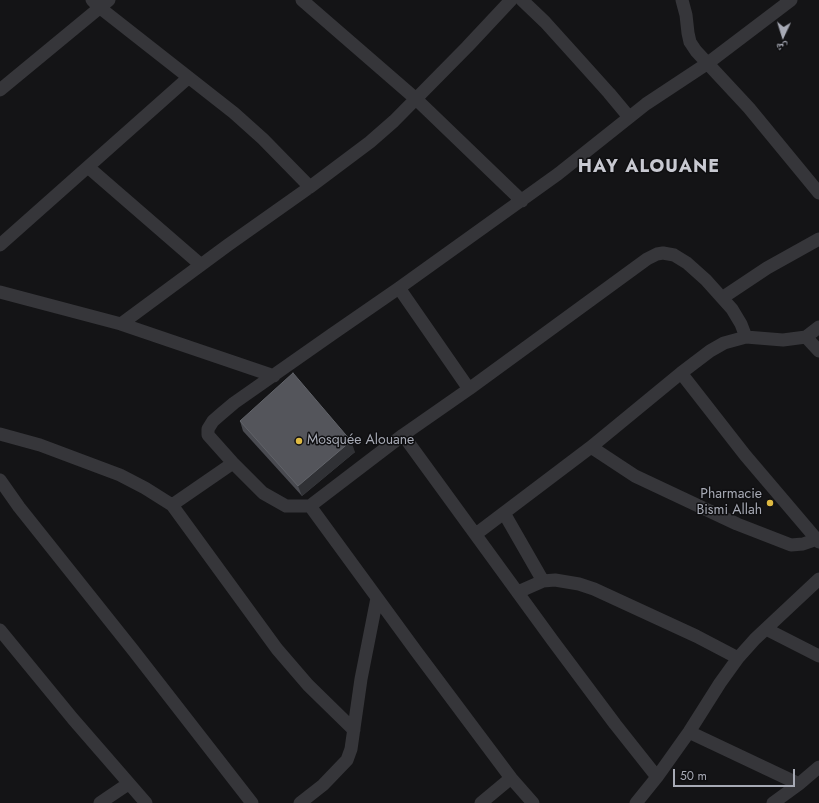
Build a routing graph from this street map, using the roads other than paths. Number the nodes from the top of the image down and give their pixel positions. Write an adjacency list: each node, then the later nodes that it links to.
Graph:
1 (302, 0): 10 (street)
2 (511, 0): 10 (street)
3 (522, 0): 11 (street)
4 (682, 0): 7 (street)
5 (791, 0): 7 (street)
6 (100, 2): 8 (street); 9 (street)
7 (708, 62): 11 (street); 14 (street)
8 (188, 78): 12 (street); 13 (street)
9 (1, 88)
10 (416, 99): 13 (street); 15 (street)
11 (629, 117): 15 (street)
12 (88, 168): 17 (street); 18 (street)
13 (310, 187): 18 (street)
14 (819, 193)
15 (522, 201): 19 (street)
16 (819, 239): 21 (street)
17 (0, 245)
18 (201, 265): 22 (street)
19 (399, 288): 28 (street); 29 (street)
20 (0, 292): 22 (street)
21 (722, 298): 24 (street); 29 (street)
22 (121, 324): 28 (street)
23 (819, 327): 25 (street)
24 (746, 337): 25 (street); 27 (street)
25 (806, 337): 26 (street)
26 (819, 351)
27 (681, 374): 32 (street); 39 (street)
28 (274, 376): 33 (street)
29 (469, 390): 31 (street)
30 (0, 434): 35 (street)
31 (403, 435): 36 (street); 38 (street)
32 (591, 447): 37 (street); 39 (street)
33 (233, 463): 35 (street); 36 (street)
34 (0, 480): 57 (street)
35 (172, 505): 48 (street)
36 (310, 506): 43 (street)
37 (504, 513): 38 (street); 41 (street)
38 (476, 534): 42 (street)
39 (818, 541)
40 (819, 580): 44 (street)
41 (543, 581): 42 (street); 47 (street)
42 (518, 592): 51 (street)
43 (377, 598): 48 (street); 52 (street)
44 (766, 629): 46 (street); 47 (street)
45 (0, 630): 53 (street)
46 (819, 656)
47 (738, 658): 49 (street)
48 (354, 730): 58 (street)
49 (689, 732): 51 (street); 54 (street)
50 (819, 767): 54 (street)
51 (657, 777): 61 (street)
52 (511, 778): 59 (street); 60 (street)
53 (128, 784): 55 (street); 56 (street)
54 (799, 784): 62 (street)
55 (100, 803)
56 (146, 803)
57 (252, 803)
58 (300, 803)
59 (481, 803)
60 (533, 803)
61 (636, 803)
62 (773, 803)

